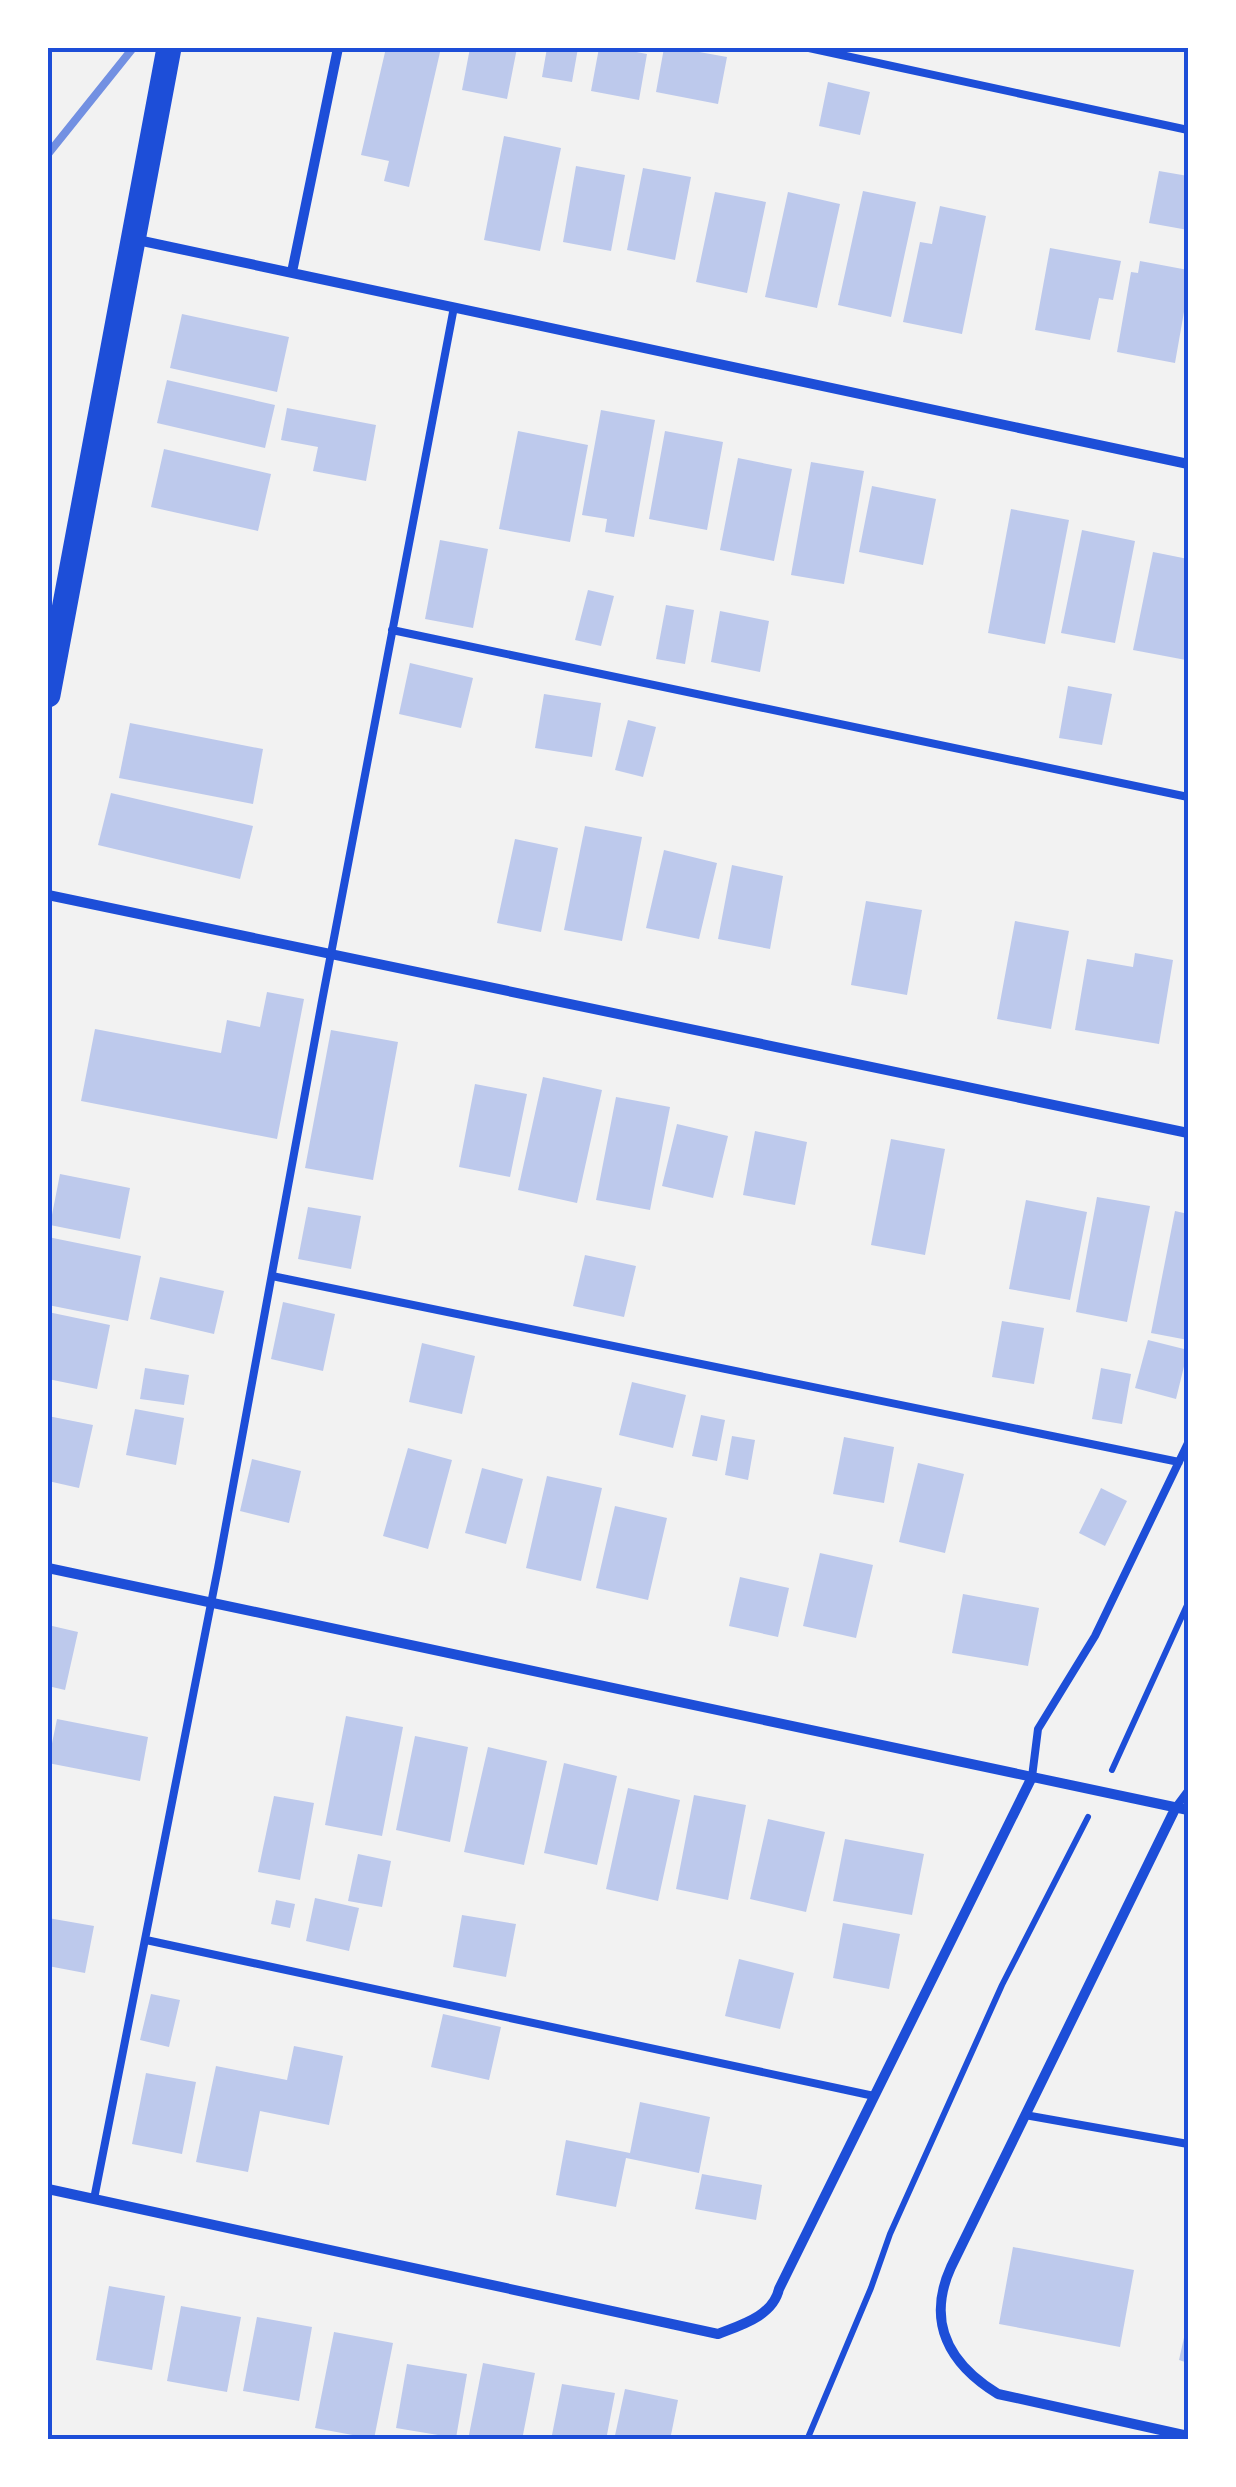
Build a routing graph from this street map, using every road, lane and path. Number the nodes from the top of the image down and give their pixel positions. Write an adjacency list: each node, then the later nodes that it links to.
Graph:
1 (169, 48): 5 (main road)
2 (338, 48): 6 (street)
3 (810, 48): 4 (lane)
4 (1188, 130)
5 (132, 238): 6 (street); 10 (main road)
6 (292, 272): 7 (street)
7 (454, 307): 8 (street); 9 (lane)
8 (1188, 464)
9 (392, 630): 11 (lane); 13 (lane)
10 (48, 694)
11 (1188, 797)
12 (48, 895): 13 (street)
13 (331, 954): 14 (street); 15 (lane)
14 (1188, 1132)
15 (272, 1276): 17 (lane); 19 (lane)
16 (1188, 1442): 17 (lane)
17 (1179, 1462): 22 (lane)
18 (48, 1568): 19 (street)
19 (211, 1602): 22 (street); 26 (lane)
20 (1188, 1603): 21 (path)
21 (1119, 1756)
22 (1032, 1778): 24 (street); 27 (street)
23 (1188, 1791): 24 (lane)
24 (1182, 1808): 28 (street)
25 (1076, 1838): 33 (path)
26 (146, 1940): 27 (lane); 31 (lane)
27 (874, 2096): 31 (street)
28 (1025, 2116): 29 (lane); 32 (street)
29 (1188, 2144)
30 (48, 2189): 31 (street)
31 (94, 2199)
32 (1188, 2436)
33 (806, 2440)

